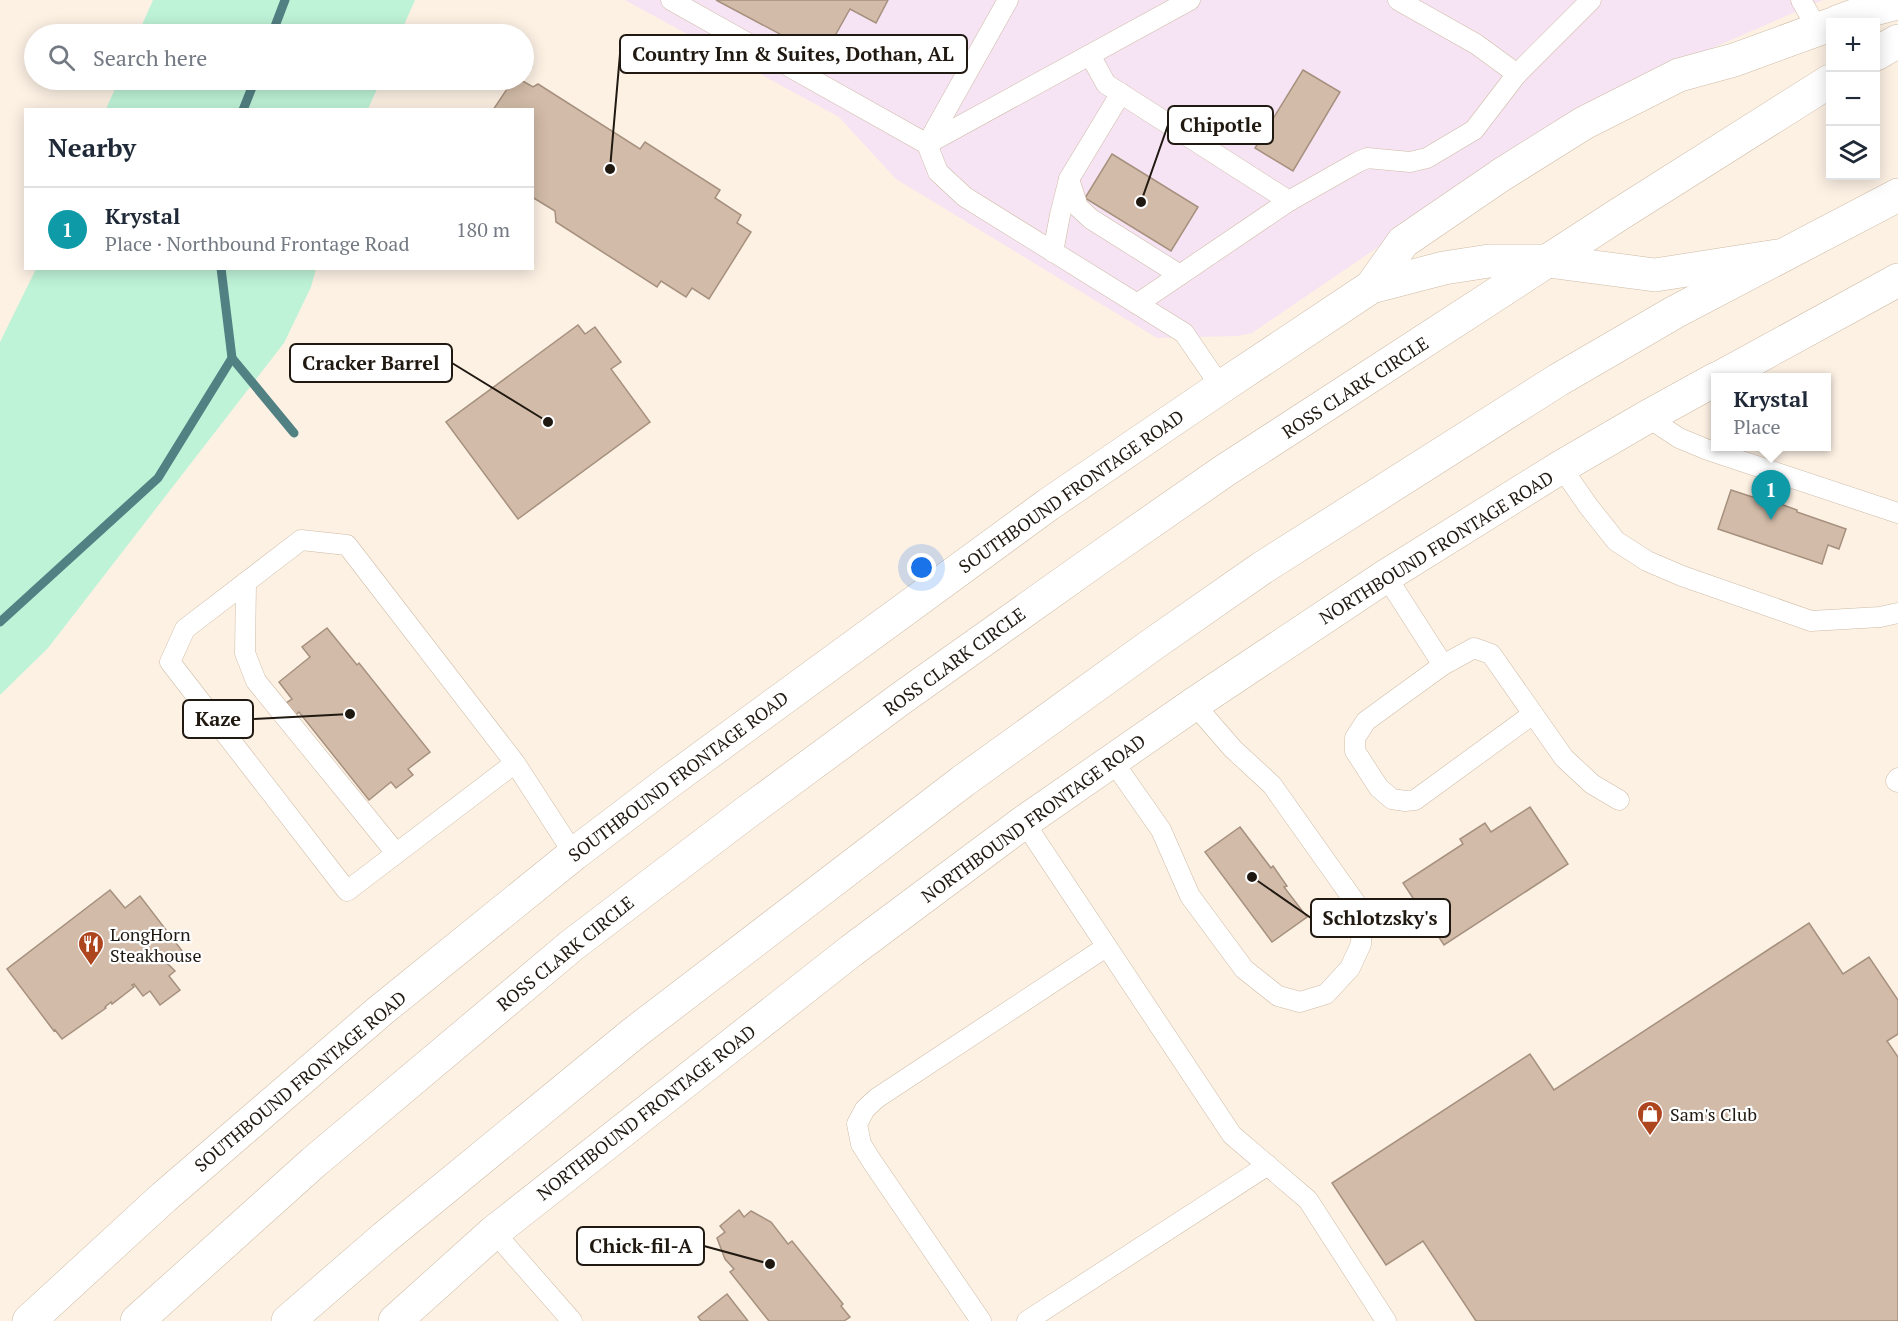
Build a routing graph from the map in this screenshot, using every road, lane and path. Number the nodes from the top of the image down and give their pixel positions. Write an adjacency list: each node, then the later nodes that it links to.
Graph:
1 (671, 0): 17 (lane)
2 (1008, 0): 17 (lane)
3 (1190, 0): 13 (lane)
4 (1398, 0): 14 (lane)
5 (1591, 0): 14 (lane)
6 (1801, 0): 9 (lane)
7 (1898, 3): 8 (main road, SOUTHBOUND FRONTAGE ROAD)
8 (1850, 18)
9 (1826, 23)
10 (1826, 27): 26 (main road, SOUTHBOUND FRONTAGE ROAD)
11 (1898, 41): 12 (main road)
12 (1880, 51)
13 (1090, 55): 16 (lane); 17 (lane)
14 (1517, 74): 20 (lane)
15 (1826, 84): 23 (main road, ROSS CLARK CIRCLE)
16 (1121, 93): 18 (lane); 20 (lane)
17 (927, 144): 21 (lane)
18 (1069, 179): 21 (lane); 24 (lane)
19 (1898, 195): 22 (main road)
20 (1289, 201): 24 (lane)
21 (1053, 252): 27 (lane)
22 (1784, 255): 23 (main road, SOUTHBOUND FRONTAGE ROAD); 53 (main road)
23 (1548, 261): 26 (main road, SOUTHBOUND FRONTAGE ROAD); 52 (main road, ROSS CLARK CIRCLE)
24 (1180, 275): 27 (lane)
25 (1898, 280): 28 (main road, NORTHBOUND FRONTAGE ROAD)
26 (1371, 287): 30 (main road, SOUTHBOUND FRONTAGE ROAD)
27 (1137, 304): 30 (lane)
28 (1726, 373)
29 (1711, 381): 31 (main road, NORTHBOUND FRONTAGE ROAD)
30 (1221, 387): 47 (main road, SOUTHBOUND FRONTAGE ROAD)
31 (1647, 417): 32 (lane); 34 (main road, NORTHBOUND FRONTAGE ROAD)
32 (1711, 449)
33 (1715, 451): 35 (lane)
34 (1561, 467): 36 (main road, NORTHBOUND FRONTAGE ROAD); 38 (lane)
35 (1898, 513)
36 (1386, 576): 39 (lane); 40 (main road, NORTHBOUND FRONTAGE ROAD)
37 (246, 582): 43 (lane); 46 (lane); 46 (lane)
38 (1898, 613)
39 (1443, 666): 41 (lane); 41 (lane)
40 (1194, 704): 42 (main road, NORTHBOUND FRONTAGE ROAD); 42 (lane)
41 (1533, 714): 44 (lane)
42 (1112, 760): 45 (main road, NORTHBOUND FRONTAGE ROAD)
43 (515, 763): 46 (lane); 47 (lane)
44 (1619, 800)
45 (1024, 822): 48 (lane); 50 (main road, NORTHBOUND FRONTAGE ROAD)
46 (396, 854)
47 (574, 854): 51 (main road, SOUTHBOUND FRONTAGE ROAD)
48 (1106, 947): 49 (lane); 56 (lane)
49 (1268, 1165): 57 (lane); 58 (lane)
50 (494, 1232): 54 (main road, NORTHBOUND FRONTAGE ROAD); 55 (lane)
51 (29, 1321)
52 (136, 1321)
53 (288, 1321)
54 (395, 1321)
55 (572, 1321)
56 (981, 1321)
57 (1027, 1321)
58 (1386, 1321)

